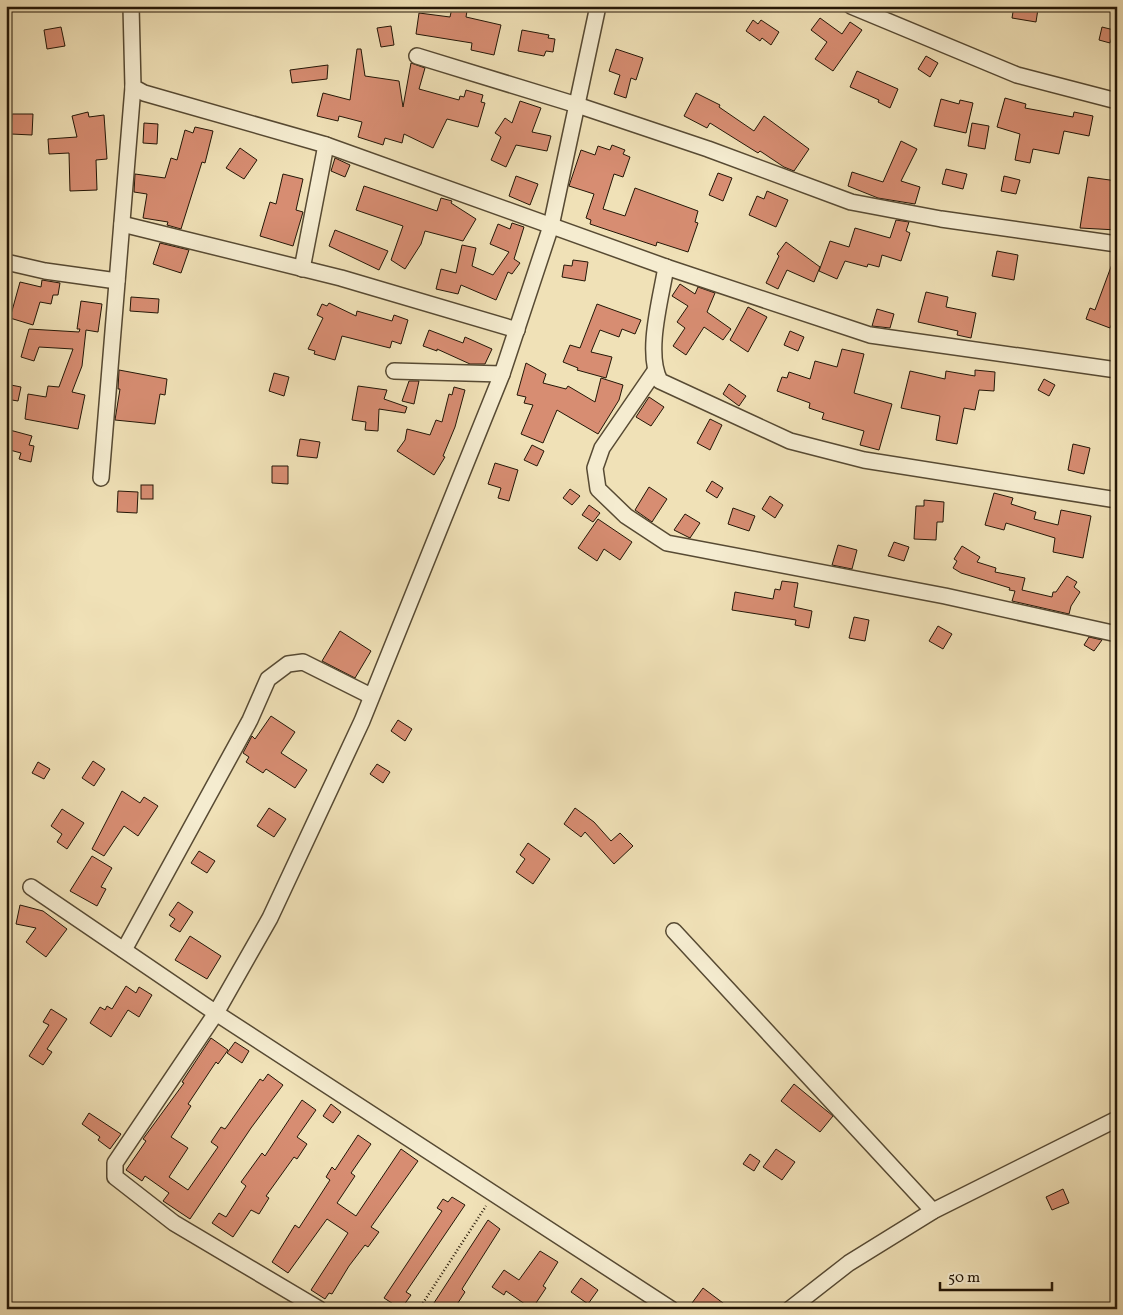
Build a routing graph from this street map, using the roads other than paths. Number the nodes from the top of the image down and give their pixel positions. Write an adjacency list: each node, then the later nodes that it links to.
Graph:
1 (131, 6): 5 (street)
2 (598, 6): 7 (street)
3 (851, 6): 6 (street)
4 (417, 56): 7 (street)
5 (133, 87): 8 (street); 9 (street)
6 (1117, 101)
7 (577, 105): 10 (street); 11 (street)
8 (326, 145): 10 (street); 14 (street)
9 (122, 224): 14 (street); 15 (street)
10 (551, 226): 13 (street); 16 (street)
11 (1117, 244)
12 (6, 262): 15 (street)
13 (666, 266): 17 (street); 19 (street)
14 (302, 268): 16 (street)
15 (117, 281): 21 (street)
16 (516, 330): 20 (street)
17 (1117, 370)
18 (394, 371): 20 (street)
19 (655, 371): 22 (street); 23 (street)
20 (502, 374): 24 (street)
21 (101, 478)
22 (1117, 500)
23 (1117, 634)
24 (371, 696): 27 (street); 28 (street)
25 (31, 887): 27 (street)
26 (674, 931): 30 (street)
27 (124, 950): 28 (street)
28 (216, 1013): 31 (street); 32 (street)
29 (1117, 1119): 30 (street)
30 (933, 1211): 33 (street)
31 (319, 1309)
32 (670, 1309)
33 (790, 1309)

